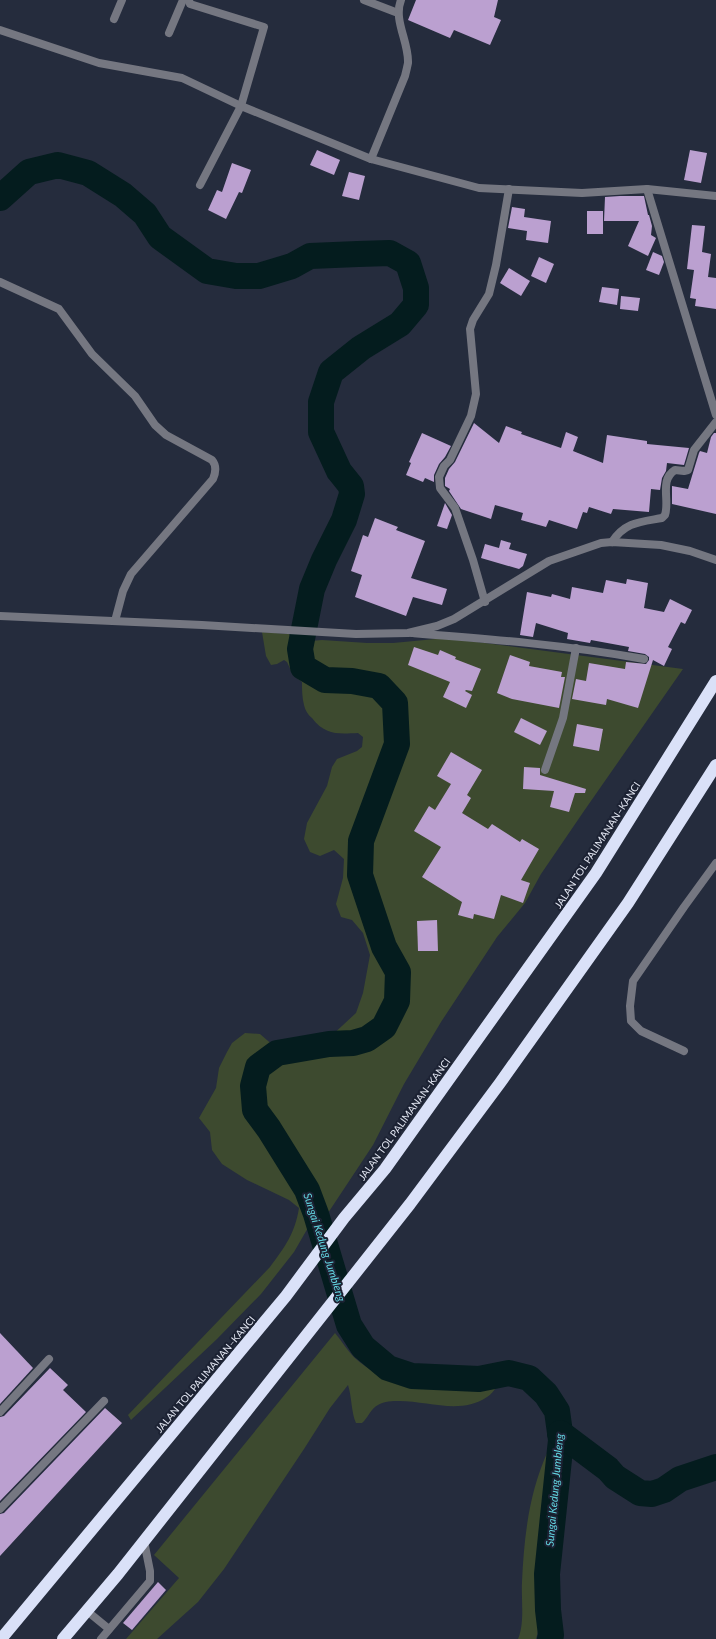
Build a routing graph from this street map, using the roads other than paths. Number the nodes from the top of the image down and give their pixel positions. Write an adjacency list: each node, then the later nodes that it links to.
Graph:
1 (183, 0): 9 (street)
2 (189, 0): 10 (street)
3 (364, 0): 6 (street)
4 (401, 0): 6 (street)
5 (119, 1): 7 (street)
6 (398, 13): 11 (street)
7 (114, 19)
8 (0, 30): 10 (street)
9 (169, 33)
10 (241, 106): 11 (street); 12 (street)
11 (371, 159): 13 (street)
12 (200, 185)
13 (509, 189): 14 (street); 21 (street)
14 (646, 189): 15 (street); 17 (street)
15 (716, 196)
16 (0, 282): 23 (street)
17 (716, 415)
18 (716, 422): 19 (street)
19 (612, 542): 20 (street); 21 (street)
20 (716, 560)
21 (485, 602): 24 (street)
22 (0, 616): 23 (street)
23 (115, 621): 24 (street)
24 (408, 633): 25 (street)
25 (576, 648): 26 (street); 29 (street)
26 (644, 659)
27 (716, 681): 39 (highway, JALAN TOL PALIMANAN–KANCI)
28 (716, 765): 36 (highway)
29 (545, 770)
30 (716, 863): 31 (street)
31 (684, 1051)
32 (49, 1359): 34 (street)
33 (104, 1401): 35 (street)
34 (0, 1412)
35 (0, 1509)
36 (144, 1541): 37 (highway); 38 (street)
37 (87, 1611): 38 (street); 40 (highway)
38 (110, 1629): 41 (street)
39 (1, 1639)
40 (63, 1639)
41 (101, 1639)

